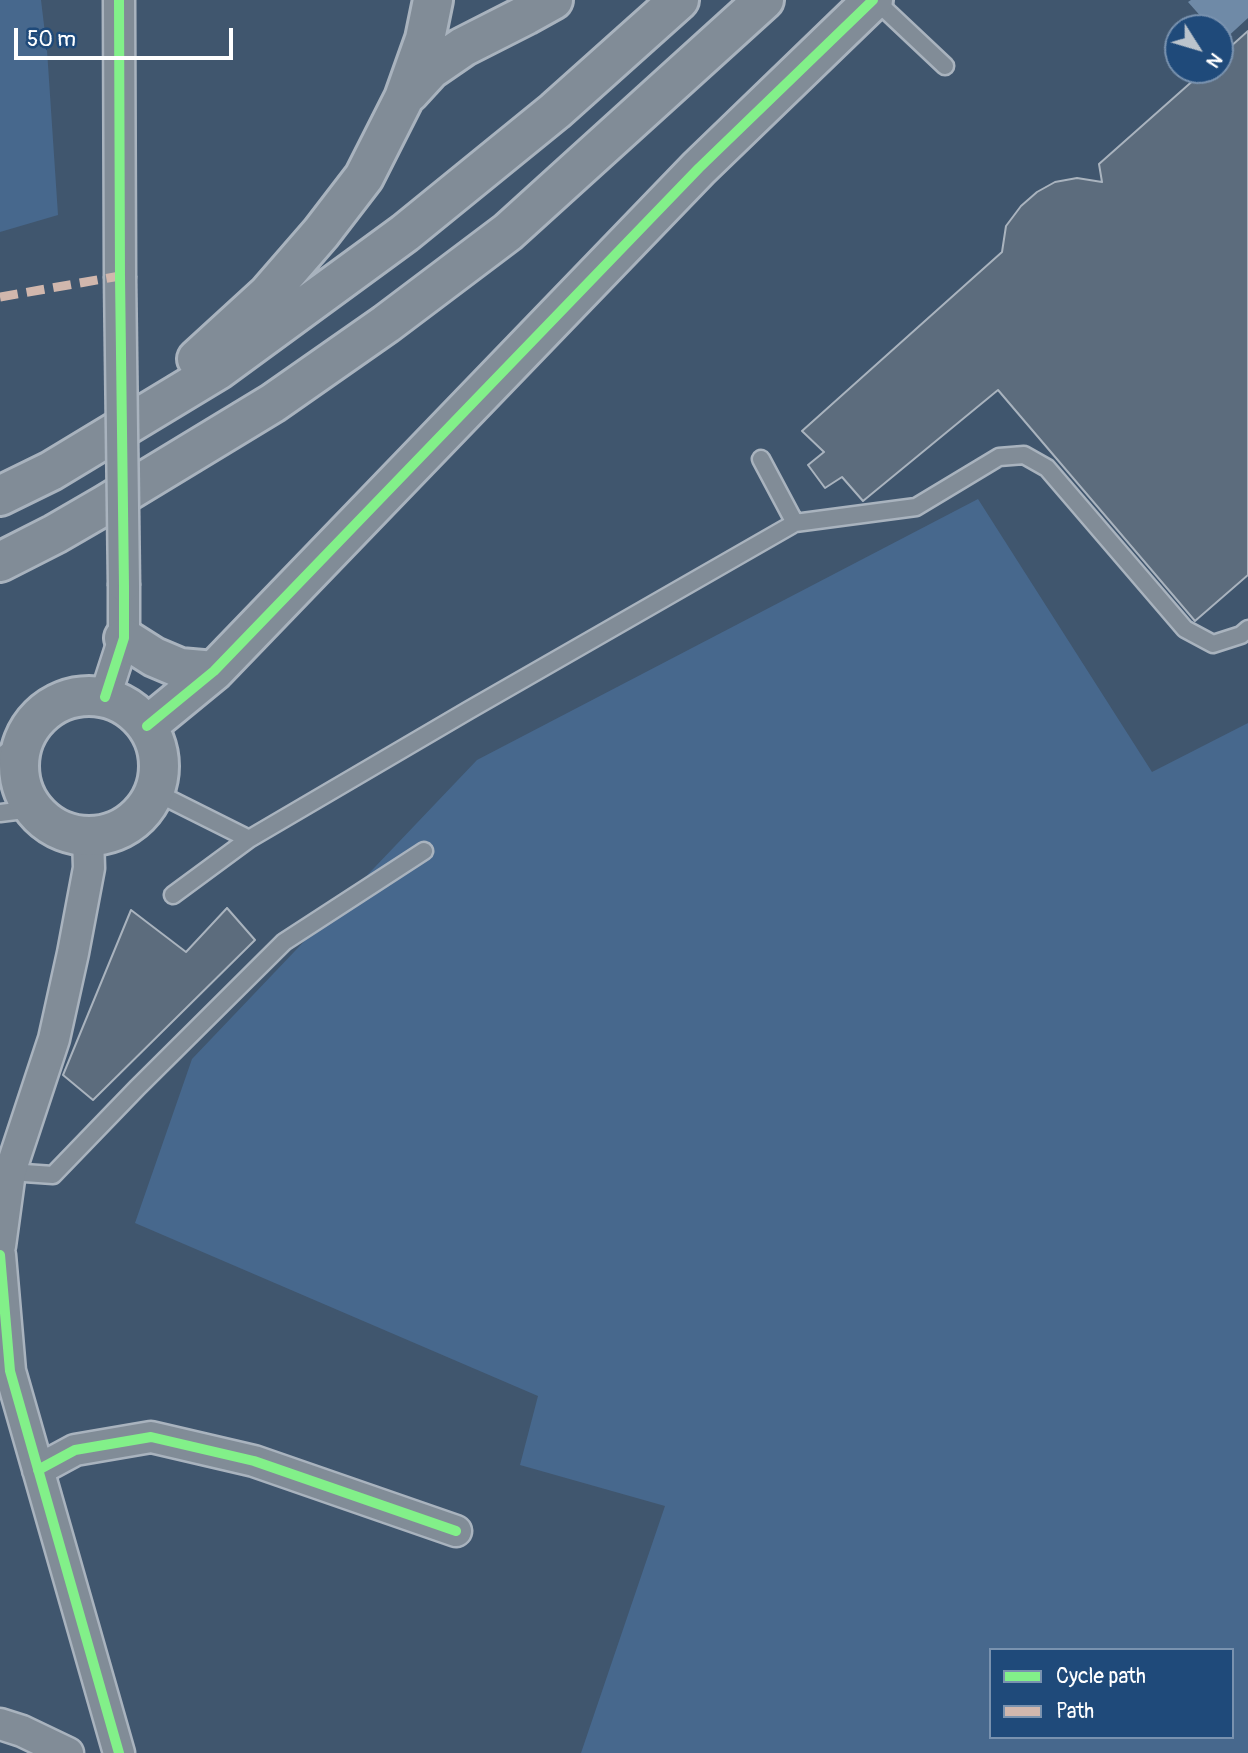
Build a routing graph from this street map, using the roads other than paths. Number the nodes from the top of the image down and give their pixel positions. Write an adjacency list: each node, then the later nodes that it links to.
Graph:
1 (119, 0): 17 (street, bridge)
2 (433, 0): 8 (main road)
3 (553, 0): 8 (main road)
4 (679, 0): 11 (main road)
5 (764, 0): 13 (main road)
6 (874, 0): 7 (lane); 18 (main road)
7 (945, 66)
8 (404, 98): 10 (main road)
9 (761, 459): 12 (lane)
10 (0, 480)
11 (0, 496)
12 (795, 523): 16 (lane); 25 (lane)
13 (55, 534): 14 (main road); 15 (lane)
14 (0, 562)
15 (0, 578)
16 (1248, 629)
17 (124, 638): 18 (main road); 19 (street)
18 (214, 671): 20 (main road)
19 (105, 697): 20 (main road); 21 (main road)
20 (147, 726): 22 (main road)
21 (12, 748): 23 (main road)
22 (155, 792): 24 (main road); 25 (lane)
23 (16, 811): 24 (main road)
24 (88, 837): 28 (street)
25 (249, 839): 27 (lane)
26 (424, 850): 28 (lane)
27 (173, 895)
28 (10, 1172): 29 (street)
29 (0, 1246)
30 (0, 1255): 31 (street)
31 (38, 1470): 32 (street); 35 (street)
32 (456, 1531)
33 (0, 1724): 34 (street)
34 (68, 1753)
35 (119, 1753)

